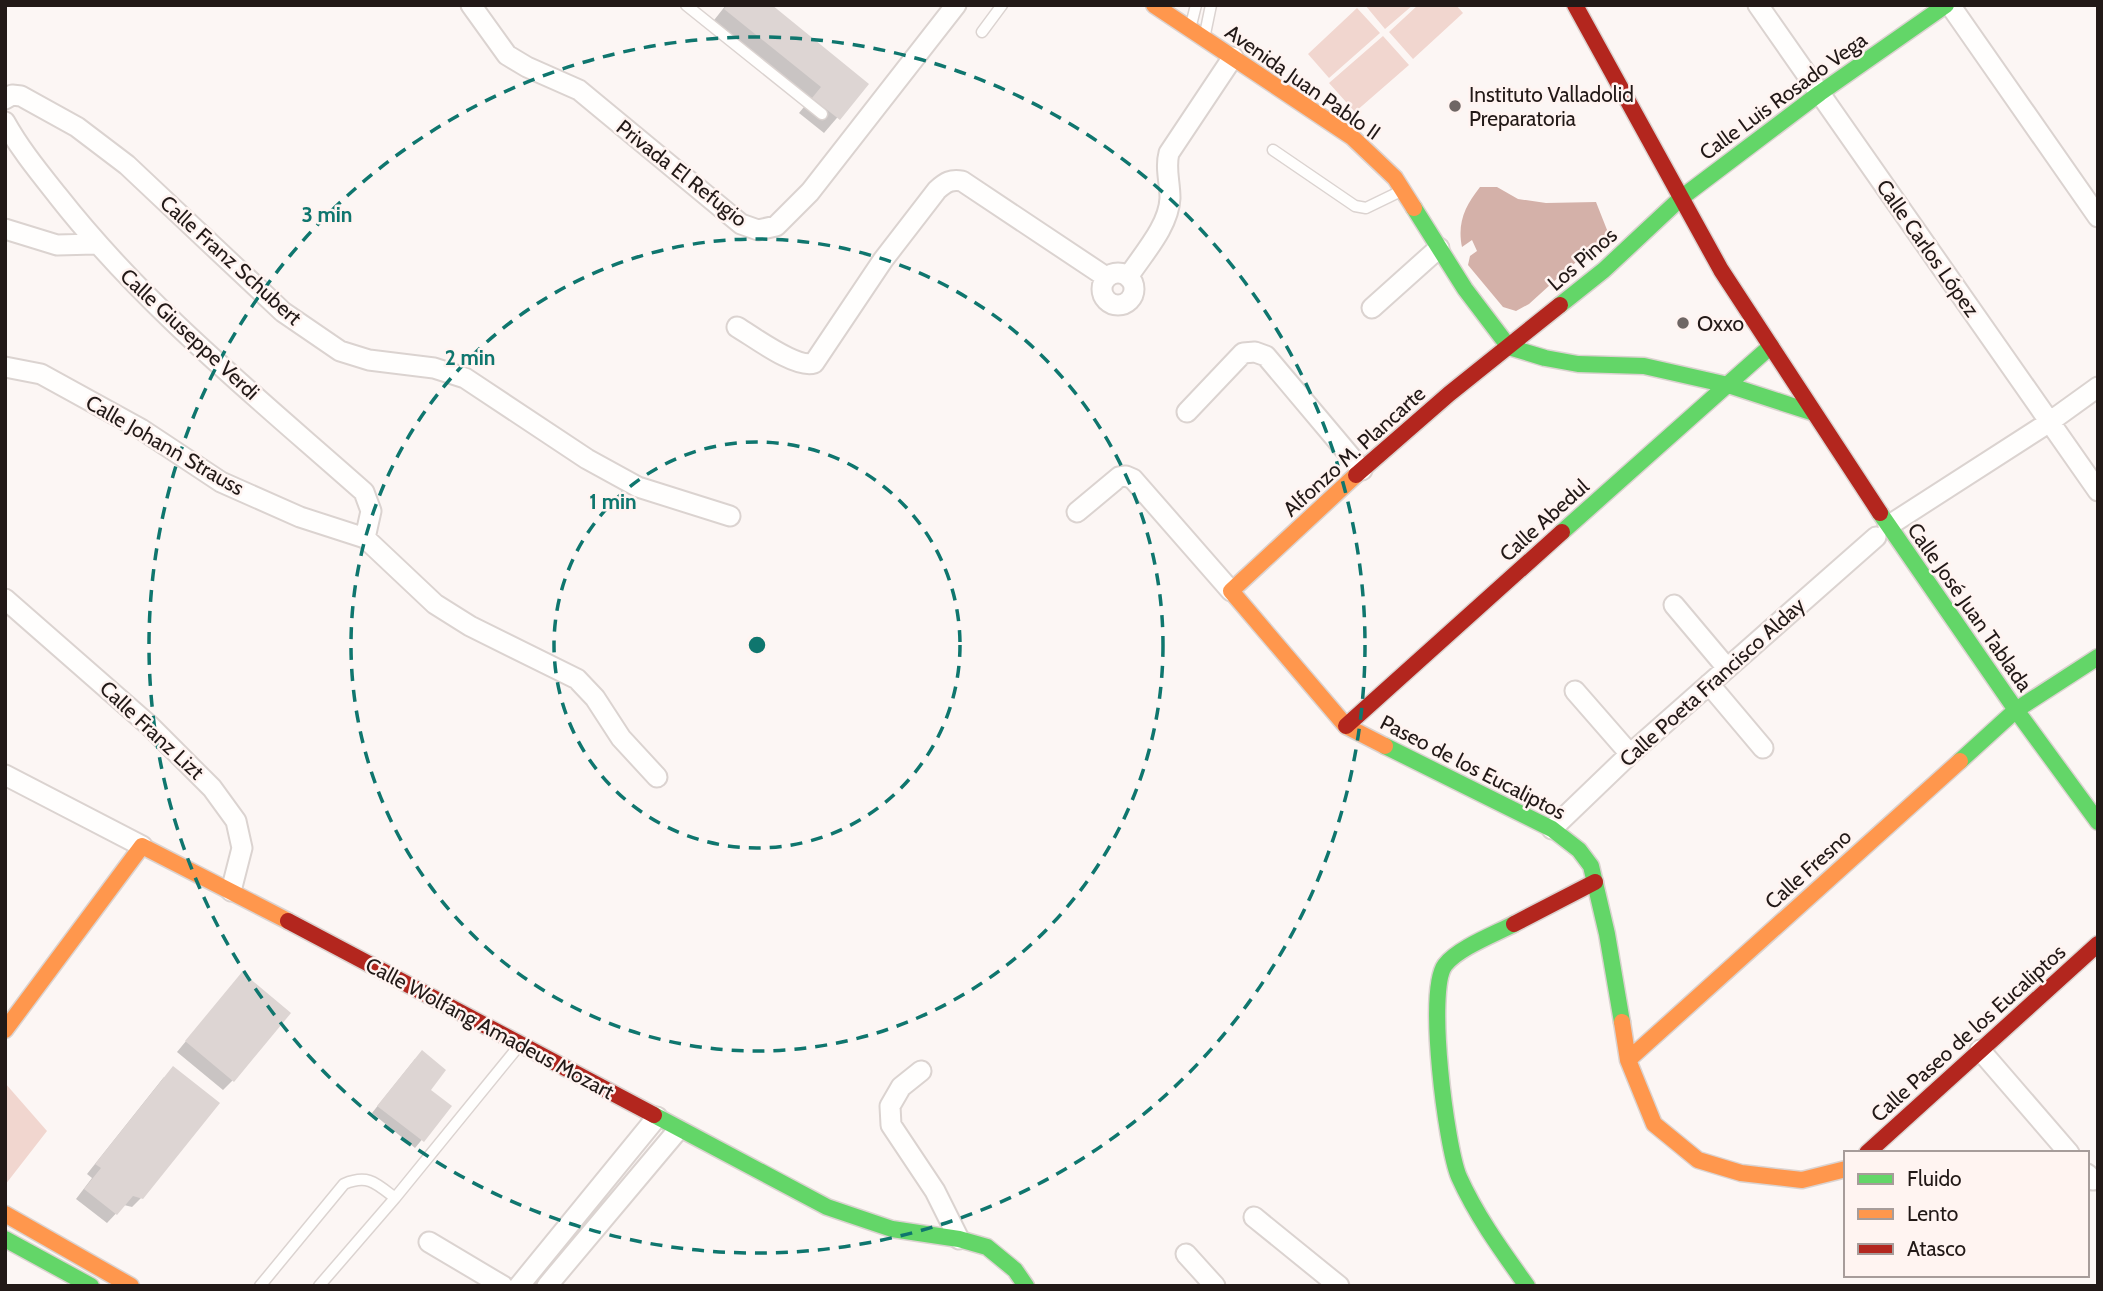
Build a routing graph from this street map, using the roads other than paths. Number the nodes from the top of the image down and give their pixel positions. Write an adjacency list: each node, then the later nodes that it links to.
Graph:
1 (471, 5): 3 (street, Privada El Refugio)
2 (686, 5): 17 (lane)
3 (956, 5)
4 (1002, 5): 12 (lane)
5 (1154, 5): 11 (main road, Avenida Juan Pablo II)
6 (1196, 5): 11 (lane)
7 (1211, 5): 13 (lane)
8 (1575, 5): 21 (main road, Calle José Juan Tablada)
9 (1758, 5): 15 (street, Calle Carlos López)
10 (1948, 5): 15 (main road, Calle Luis Rosado Vega); 22 (street)
11 (1190, 29): 13 (main road, Avenida Juan Pablo II)
12 (982, 32)
13 (1205, 38): 14 (main road, Avenida Juan Pablo II)
14 (1233, 57): 20 (main road, Avenida Juan Pablo II); 27 (street)
15 (1820, 93): 21 (main road, Calle Luis Rosado Vega); 37 (street, Calle Carlos López)
16 (8, 97): 41 (street, Calle Franz Schubert)
17 (822, 114)
18 (5, 122): 24 (street, Calle Giuseppe Verdi)
19 (1273, 150): 20 (lane)
20 (1403, 190): 25 (main road, Avenida Juan Pablo II)
21 (1681, 198): 30 (main road, Calle José Juan Tablada); 31 (main road, Los Pinos)
22 (2098, 217)
23 (5, 229): 24 (street)
24 (95, 244): 43 (street, Calle Giuseppe Verdi)
25 (1440, 248): 28 (street); 31 (main road, Avenida Juan Pablo II)
26 (1106, 277): 27 (street); 27 (street); 29 (street)
27 (1128, 277)
28 (1372, 308)
29 (737, 327)
30 (1771, 346): 33 (main road, Calle Abedul); 36 (main road, Calle José Juan Tablada)
31 (1509, 347): 33 (main road); 38 (main road, Alfonzo M. Plancarte)
32 (5, 367): 43 (street, Calle Johann Strauss)
33 (1728, 385): 36 (main road); 52 (main road, Calle Abedul)
34 (2098, 387): 37 (street, Calle Poeta Francisco Alday)
35 (1187, 412): 38 (street)
36 (1814, 413): 42 (main road, Calle José Juan Tablada)
37 (2048, 423): 39 (street, Calle Carlos López); 42 (street, Calle Poeta Francisco Alday)
38 (1362, 470): 44 (main road, Alfonzo M. Plancarte)
39 (2098, 491)
40 (1077, 512): 44 (street)
41 (730, 516)
42 (1882, 532): 48 (street, Calle Poeta Francisco Alday); 51 (main road, Calle José Juan Tablada)
43 (365, 538): 56 (street)
44 (1231, 591): 52 (main road, Paseo de los Eucaliptos)
45 (5, 599): 61 (street, Calle Franz Lizt)
46 (1674, 605): 48 (street)
47 (2098, 657): 51 (main road, Calle Fresno)
48 (1727, 668): 49 (street, Calle Poeta Francisco Alday)
49 (1709, 684): 53 (street); 54 (street, Calle Poeta Francisco Alday)
50 (1575, 691): 54 (street)
51 (2016, 710): 57 (main road, Calle José Juan Tablada); 66 (main road, Calle Fresno)
52 (1346, 726): 58 (main road, Paseo de los Eucaliptos)
53 (1763, 748)
54 (1630, 754): 58 (street, Calle Poeta Francisco Alday)
55 (5, 775): 59 (street, Calle Wolfang Amadeus Mozart)
56 (657, 777)
57 (2098, 822)
58 (1552, 829): 60 (main road, Paseo de los Eucaliptos)
59 (142, 846): 61 (main road, Calle Wolfang Amadeus Mozart); 63 (main road)
60 (1595, 882): 66 (main road, Paseo de los Eucaliptos); 90 (main road)
61 (232, 891): 64 (main road, Calle Wolfang Amadeus Mozart)
62 (2098, 944): 65 (main road, Calle Paseo de los Eucaliptos)
63 (6, 1026)
64 (520, 1044): 68 (main road, Calle Wolfang Amadeus Mozart); 73 (lane)
65 (1979, 1050): 70 (main road, Calle Paseo de los Eucaliptos); 71 (street)
66 (1628, 1060): 72 (main road)
67 (921, 1071): 77 (street)
68 (657, 1117): 69 (main road, Calle Wolfang Amadeus Mozart); 85 (street)
69 (678, 1130): 77 (main road, Calle Wolfang Amadeus Mozart); 86 (street)
70 (1869, 1151)
71 (2067, 1151)
72 (1844, 1170)
73 (395, 1198): 82 (lane); 83 (lane)
74 (5, 1214): 81 (main road)
75 (1254, 1217): 89 (street)
76 (5, 1239): 80 (main road)
77 (959, 1239): 87 (main road, Calle Wolfang Amadeus Mozart)
78 (429, 1242): 84 (street)
79 (1186, 1254): 88 (street)
80 (91, 1286)
81 (131, 1286)
82 (260, 1286)
83 (319, 1286)
84 (503, 1286)
85 (519, 1286)
86 (547, 1286)
87 (1026, 1286)
88 (1215, 1286)
89 (1339, 1286)
90 (1527, 1286)

